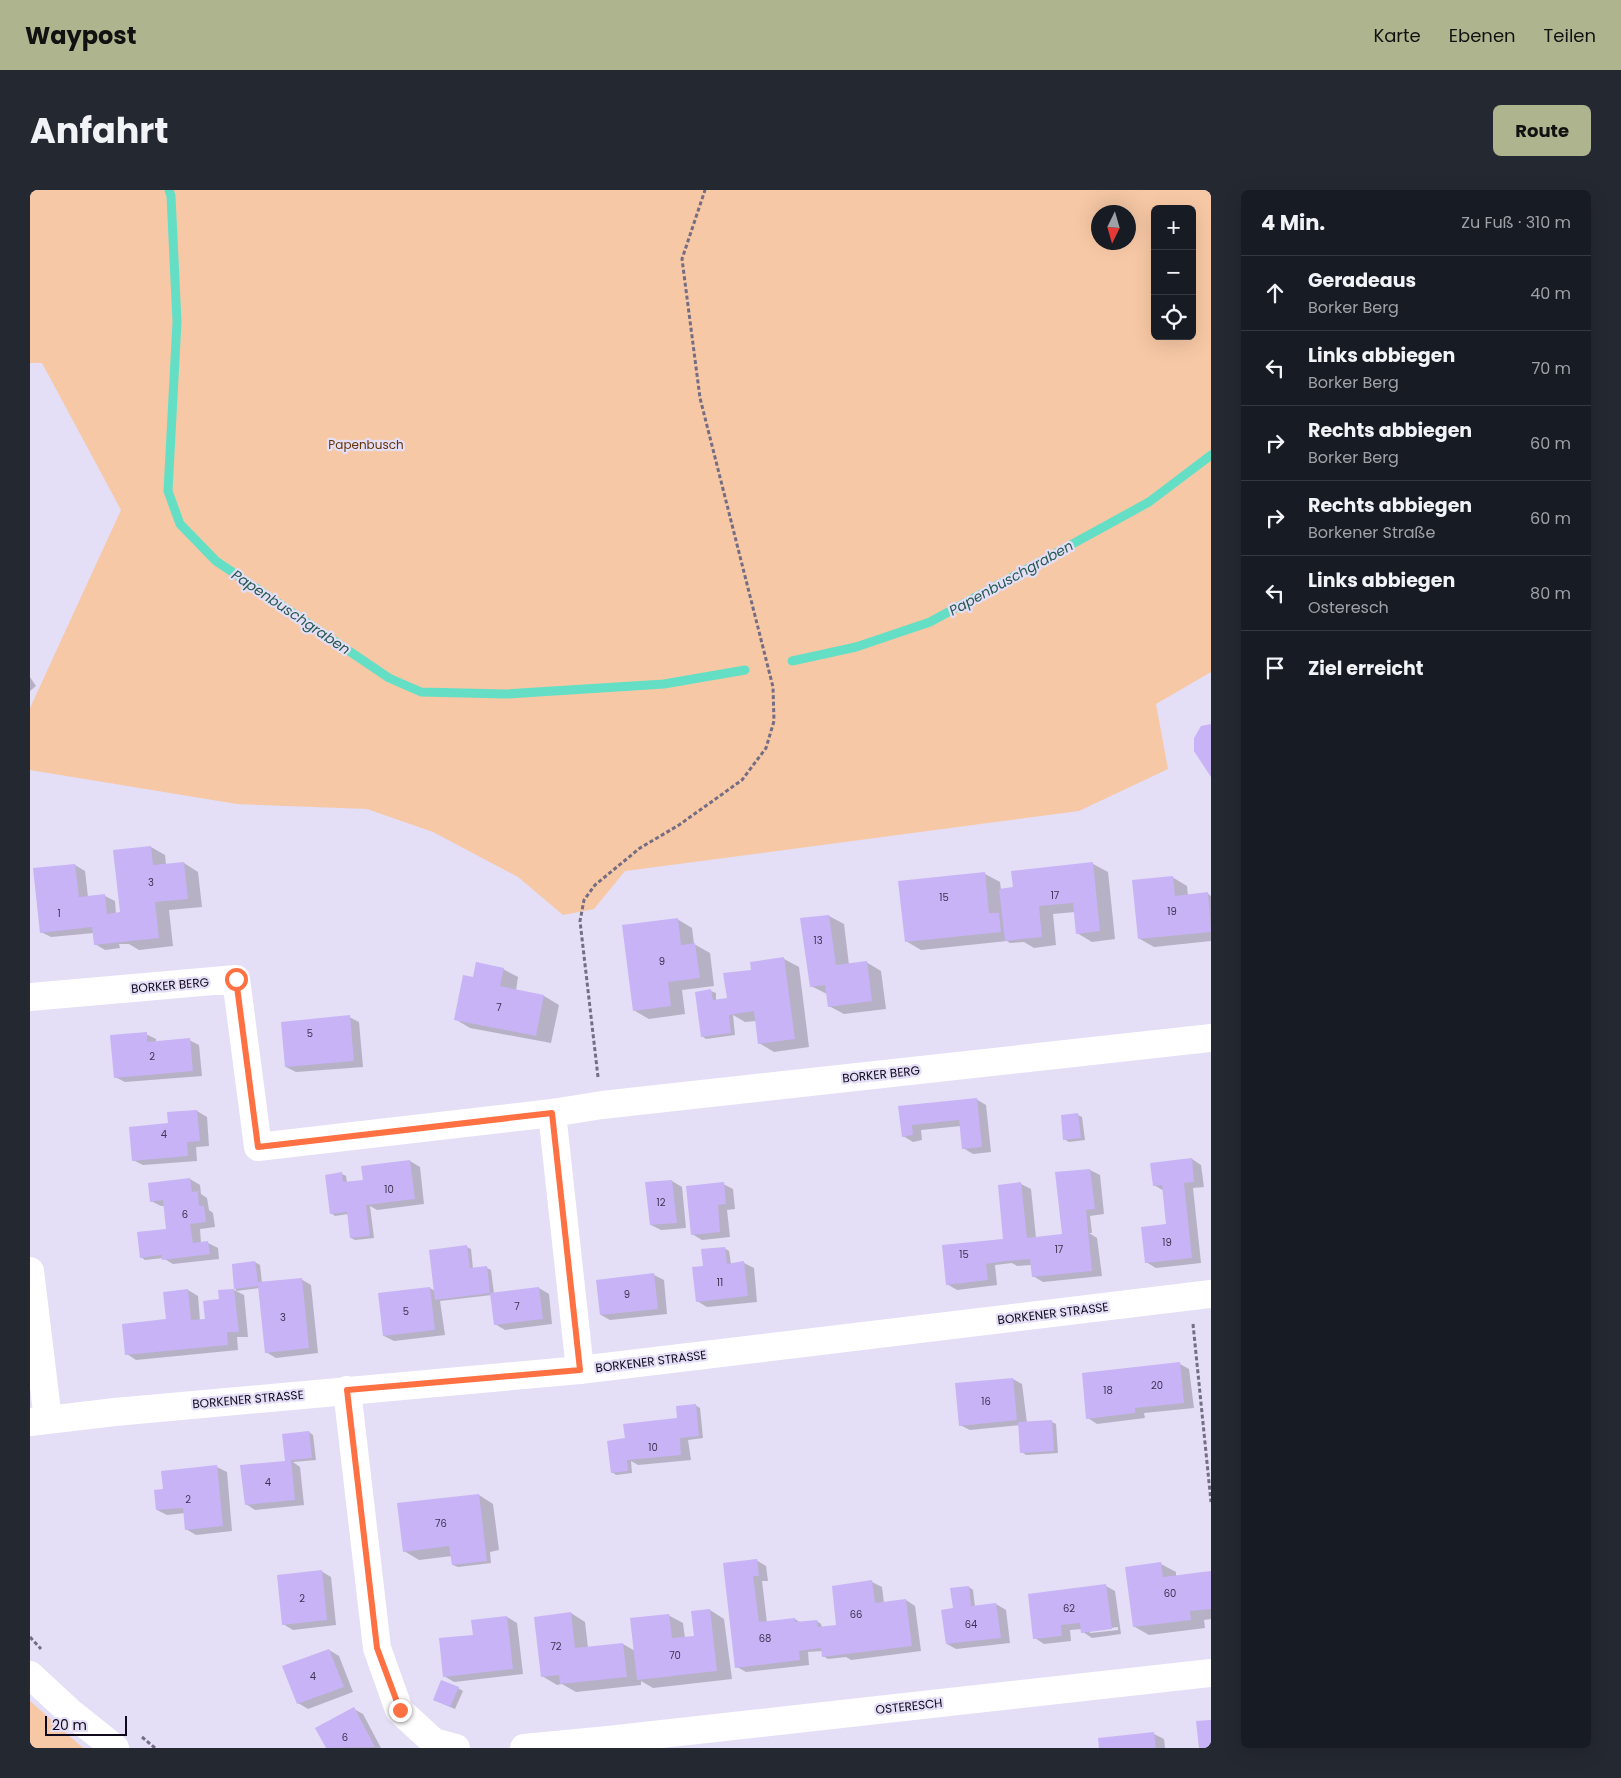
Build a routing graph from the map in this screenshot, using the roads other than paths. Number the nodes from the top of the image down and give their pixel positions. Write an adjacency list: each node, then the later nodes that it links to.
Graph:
1 (30, 997): 3 (street, BORKER BERG)
2 (1211, 1038): 3 (street, BORKER BERG)
3 (552, 1113): 6 (street)
4 (30, 1271): 8 (street)
5 (1201, 1296): 6 (street, BORKENER STRASSE)
6 (580, 1370): 7 (street, BORKENER STRASSE)
7 (347, 1390): 8 (street, BORKENER STRASSE); 13 (street)
8 (39, 1421)
9 (1211, 1673): 11 (street, OSTERESCH)
10 (30, 1675): 12 (street)
11 (609, 1744): 14 (street, OSTERESCH)
12 (115, 1748)
13 (456, 1748)
14 (524, 1748)

